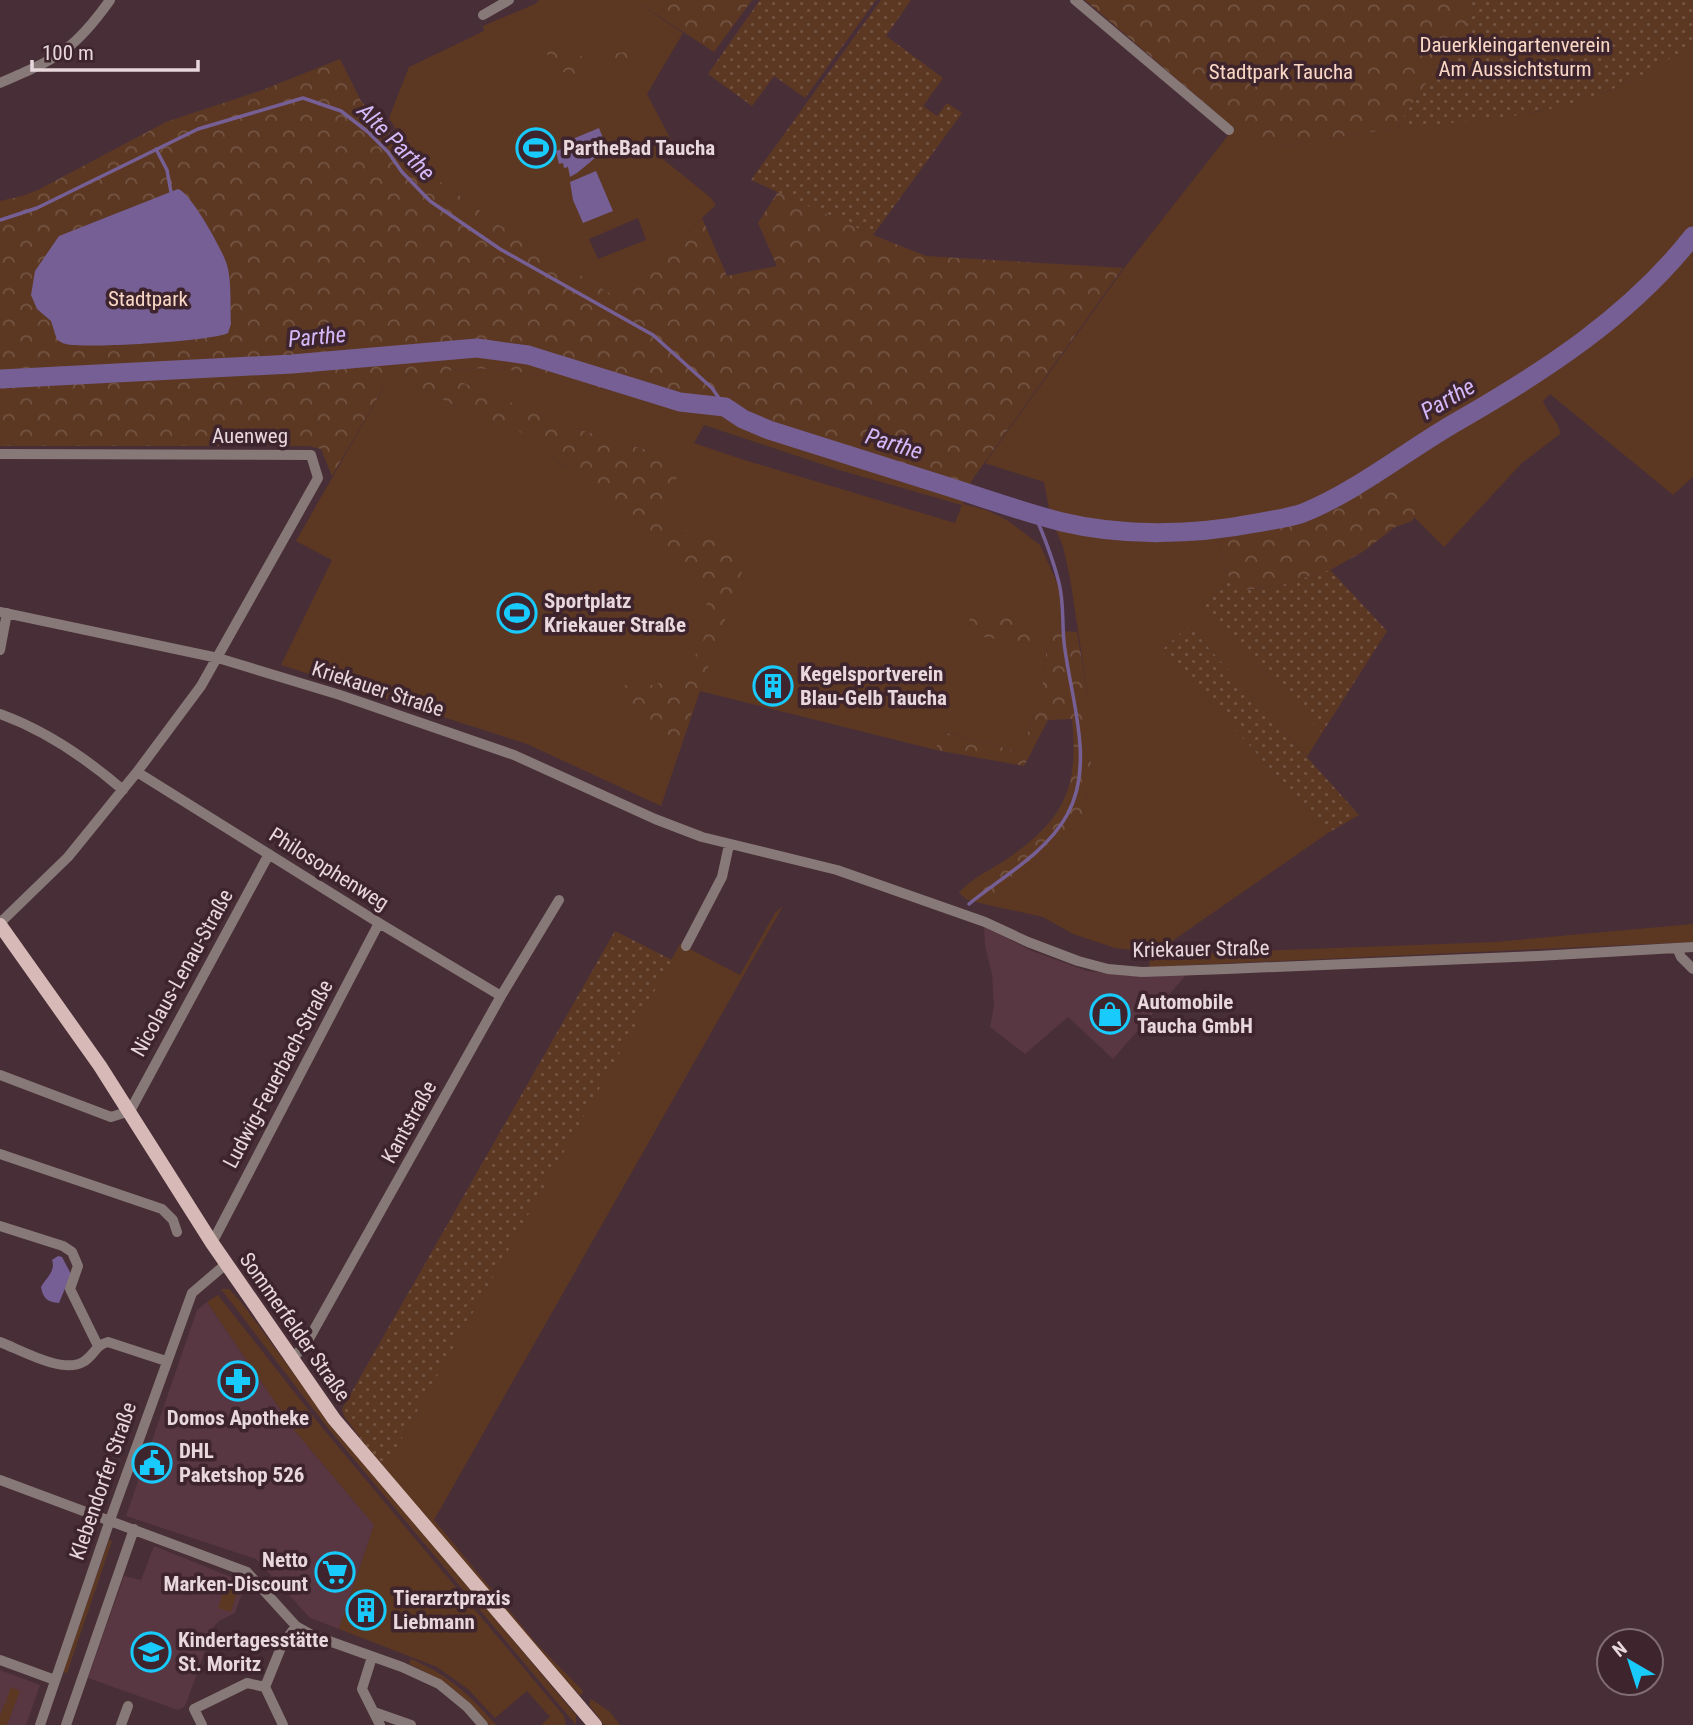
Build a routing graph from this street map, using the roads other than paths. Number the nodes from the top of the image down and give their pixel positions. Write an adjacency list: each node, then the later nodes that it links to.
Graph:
1 (110, 0): 5 (street)
2 (509, 0): 4 (street)
3 (1075, 0): 6 (street)
4 (483, 15)
5 (0, 83)
6 (1229, 131)
7 (0, 454): 10 (street, Auenweg)
8 (3, 612): 9 (street); 10 (street, Kriekauer Straße)
9 (0, 650)
10 (218, 658): 12 (street); 14 (street, Kriekauer Straße)
11 (0, 714): 13 (street)
12 (137, 772): 13 (street); 15 (street, Philosophenweg)
13 (123, 790): 18 (street)
14 (729, 845): 19 (street); 21 (street, Kriekauer Straße)
15 (269, 855): 17 (street, Philosophenweg); 25 (street, Nicolaus-Lenau-Straße)
16 (559, 900): 23 (street, Kantstraße)
17 (379, 923): 23 (street, Philosophenweg); 29 (street, Ludwig-Feuerbach-Straße)
18 (0, 924): 25 (main road, Sommerfelder Straße)
19 (686, 946)
20 (1693, 947): 21 (street, Kriekauer Straße)
21 (1677, 948): 22 (street)
22 (1693, 969)
23 (501, 996): 33 (street, Kantstraße)
24 (0, 1075): 25 (street)
25 (130, 1111): 29 (main road, Sommerfelder Straße)
26 (0, 1153): 28 (street)
27 (0, 1226): 32 (street)
28 (177, 1231)
29 (212, 1243): 30 (main road, Sommerfelder Straße)
30 (226, 1264): 33 (main road, Sommerfelder Straße); 34 (street, Klebendorfer Straße)
31 (0, 1342): 32 (street)
32 (98, 1346): 34 (street)
33 (290, 1360): 53 (main road, Sommerfelder Straße)
34 (166, 1361): 36 (street, Klebendorfer Straße)
35 (0, 1480): 36 (street)
36 (110, 1520): 37 (street); 41 (street, Klebendorfer Straße)
37 (134, 1529): 38 (street); 46 (street)
38 (296, 1626): 39 (street); 42 (street)
39 (372, 1657): 44 (street); 52 (street)
40 (0, 1660): 41 (street)
41 (55, 1680): 45 (street, Klebendorfer Straße)
42 (265, 1687): 48 (street); 49 (street)
43 (128, 1706): 47 (street)
44 (374, 1712): 50 (street); 51 (street)
45 (40, 1725)
46 (66, 1725)
47 (121, 1725)
48 (202, 1725)
49 (283, 1725)
50 (380, 1725)
51 (411, 1725)
52 (483, 1725)
53 (595, 1725)

